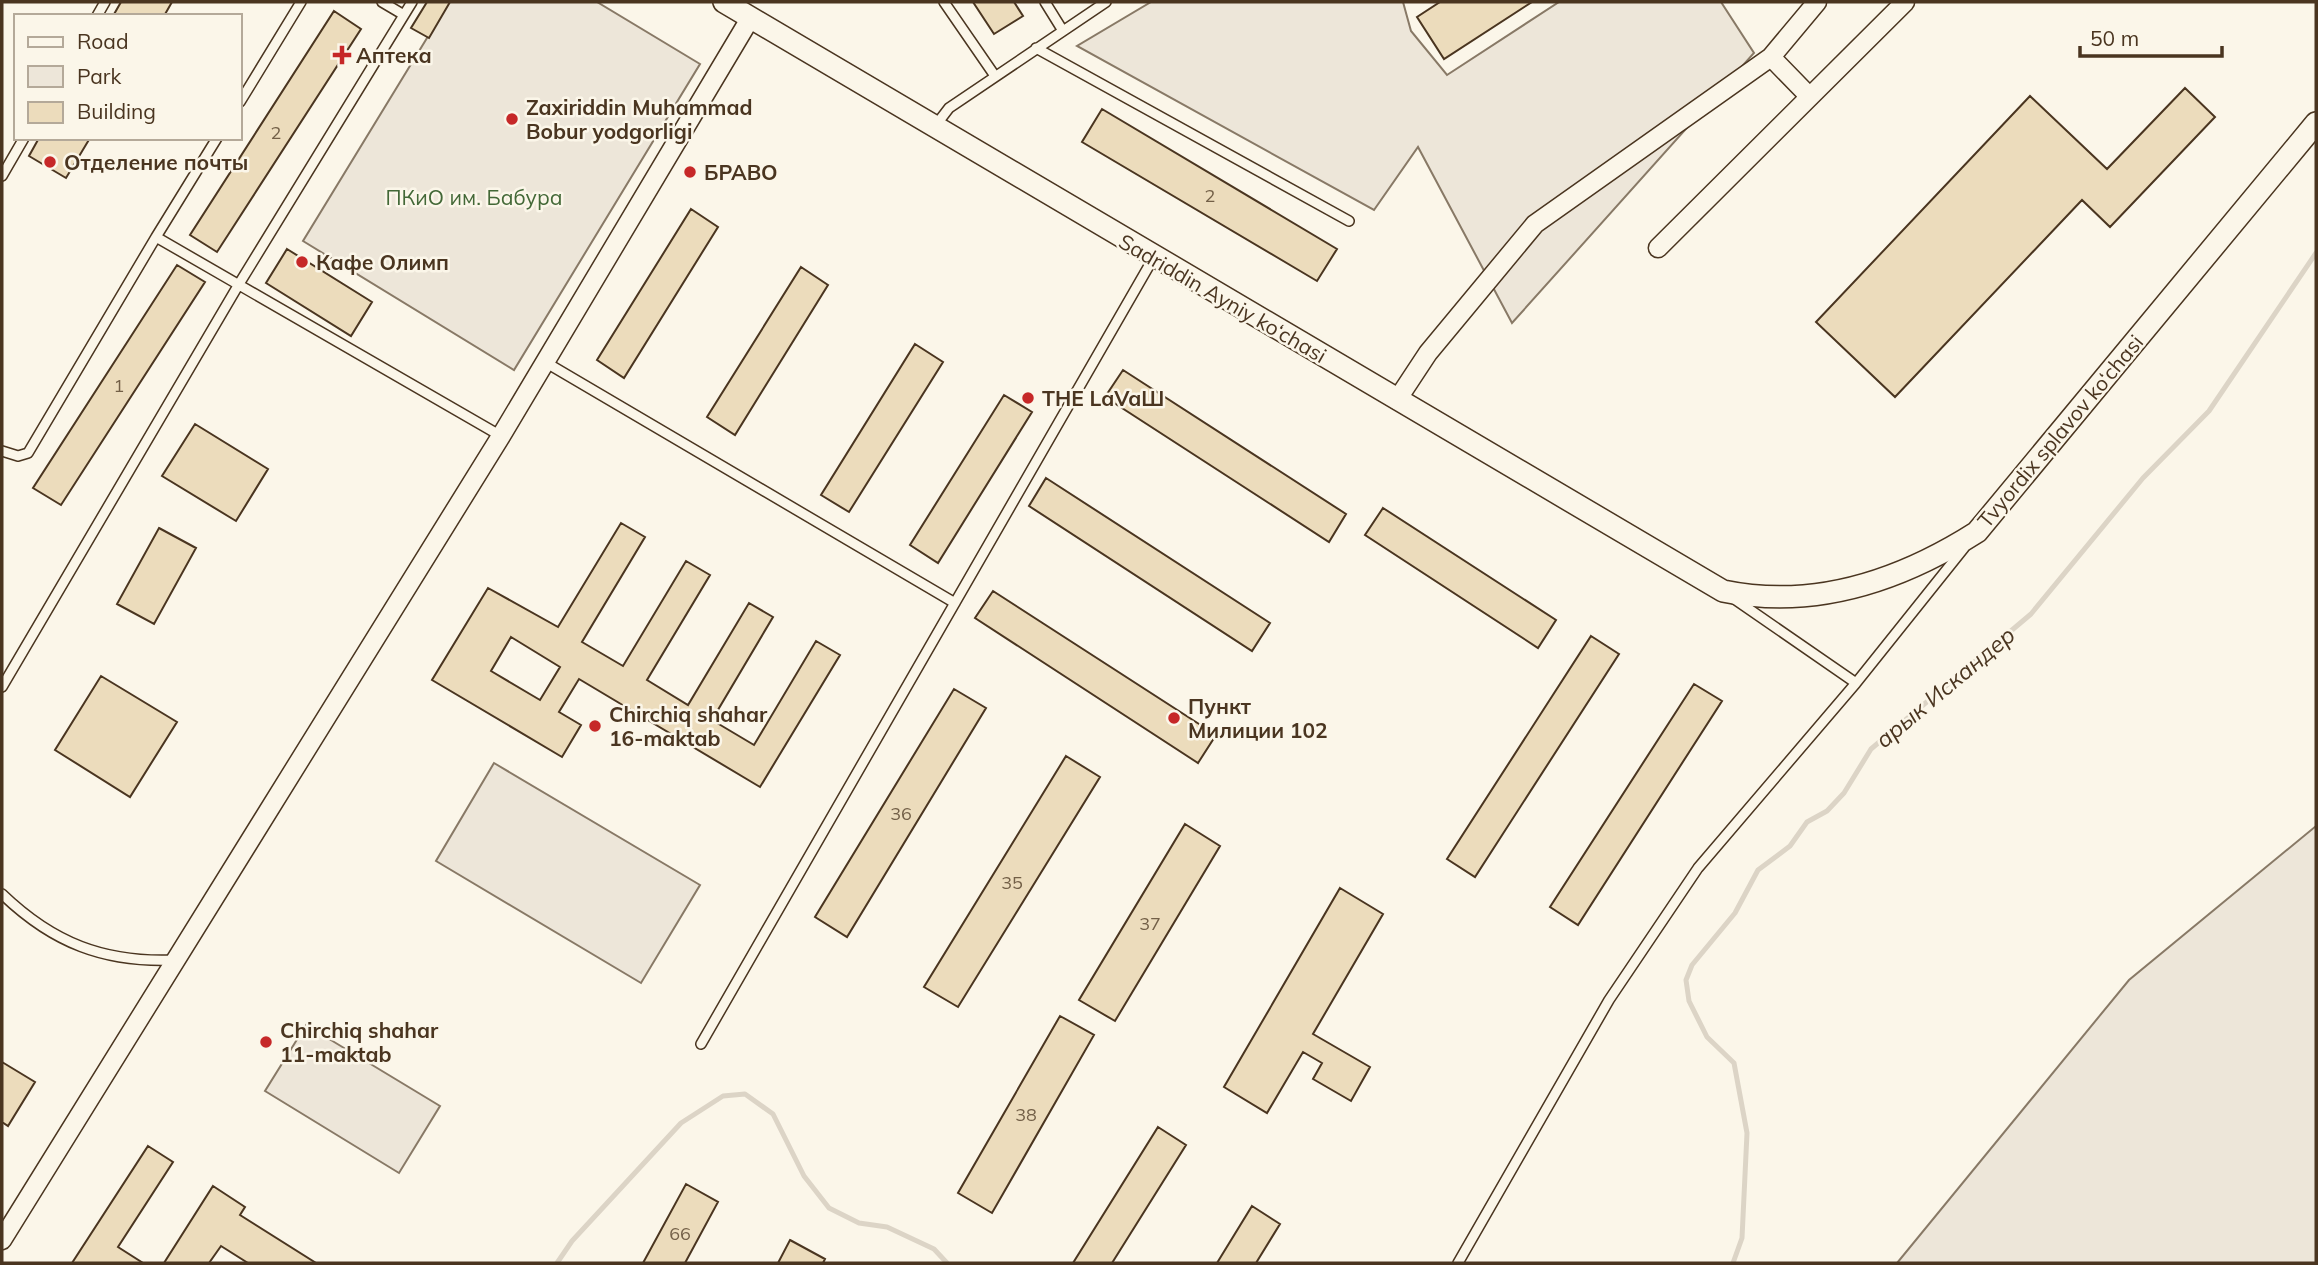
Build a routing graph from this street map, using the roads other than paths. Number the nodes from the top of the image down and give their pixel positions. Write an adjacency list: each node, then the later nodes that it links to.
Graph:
1 (302, 2): 17 (lane)
2 (382, 2): 10 (lane)
3 (412, 2): 10 (lane)
4 (724, 2): 11 (street, Sadriddin Ayniy ko‘chasi)
5 (944, 2): 15 (lane)
6 (1045, 2): 12 (lane)
7 (1107, 2): 12 (lane)
8 (1817, 2): 14 (street)
9 (1905, 2): 16 (street)
10 (404, 15): 27 (lane)
11 (751, 17): 19 (street, Sadriddin Ayniy ko‘chasi); 28 (street)
12 (1063, 31): 13 (lane)
13 (1036, 48): 15 (lane); 23 (lane)
14 (1772, 57): 16 (street); 29 (street)
15 (995, 76): 19 (lane)
16 (1808, 95): 25 (street)
17 (242, 99)
18 (2316, 123): 32 (street, Tvyordix splavov ko‘chasi)
19 (935, 127): 26 (street, Sadriddin Ayniy ko‘chasi)
20 (23, 140): 22 (lane)
21 (216, 140): 24 (lane)
22 (2, 176)
23 (1349, 221)
24 (156, 237): 27 (lane); 31 (lane)
25 (1658, 248)
26 (1154, 257): 29 (street, Sadriddin Ayniy ko‘chasi); 34 (lane)
27 (239, 284): 30 (lane); 36 (lane)
28 (545, 362): 30 (street); 34 (lane)
29 (1397, 400): 33 (street, Sadriddin Ayniy ko‘chasi)
30 (500, 436): 38 (street)
31 (2, 451)
32 (1977, 532): 33 (street, Tvyordix splavov ko‘chasi); 35 (lane)
33 (1723, 591): 35 (lane)
34 (955, 603): 39 (lane)
35 (1856, 683): 41 (lane)
36 (2, 687)
37 (2, 894): 38 (lane)
38 (175, 960): 40 (street)
39 (701, 1044)
40 (2, 1240)
41 (1458, 1263)

